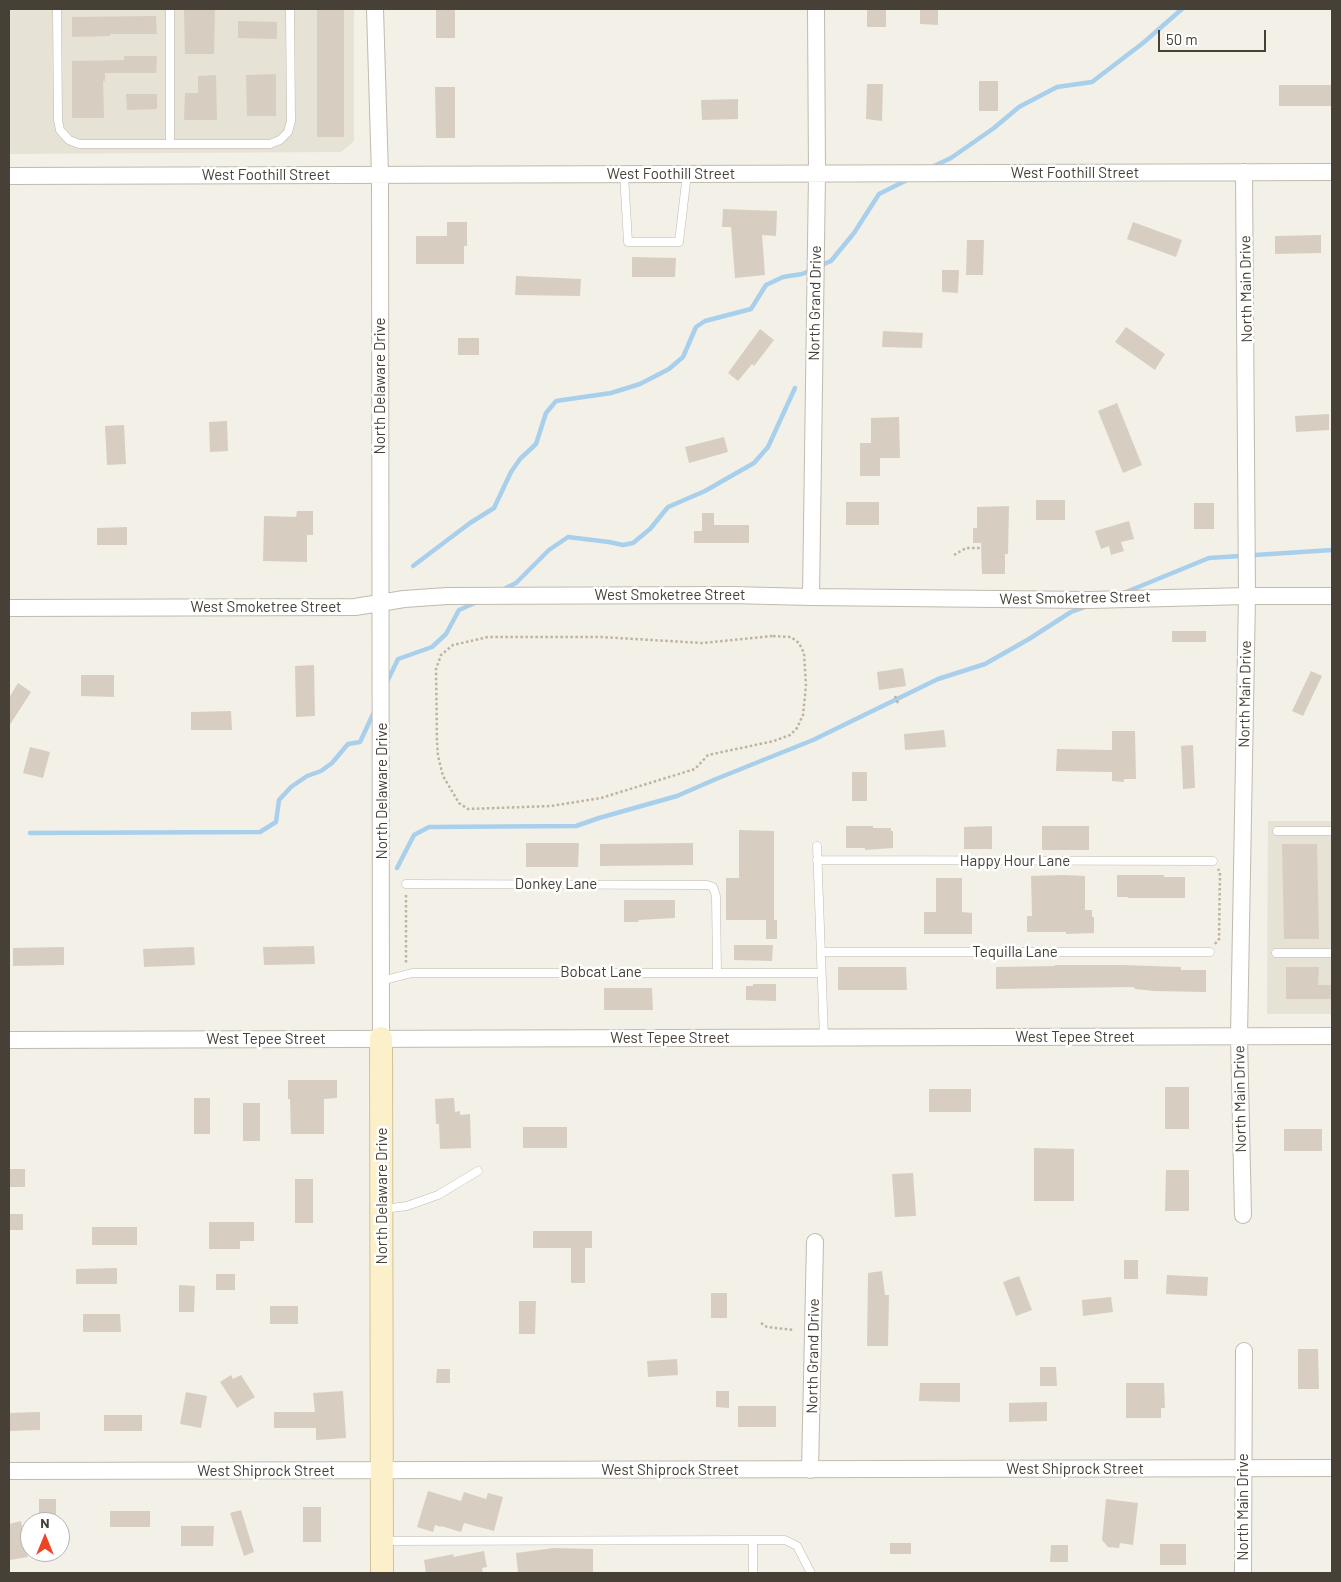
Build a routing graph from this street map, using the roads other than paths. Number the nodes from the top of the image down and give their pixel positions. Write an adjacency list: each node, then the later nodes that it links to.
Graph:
1 (57, 9): 6 (lane)
2 (170, 9): 6 (lane)
3 (290, 9): 6 (lane)
4 (375, 9): 12 (street, North Delaware Drive)
5 (816, 9): 11 (street, North Grand Drive)
6 (170, 144)
7 (1244, 172): 8 (street, West Foothill Street); 11 (street, West Foothill Street); 14 (street, North Main Drive)
8 (1332, 172)
9 (624, 174): 10 (street, West Foothill Street); 10 (lane); 12 (street, West Foothill Street)
10 (687, 174): 11 (street, West Foothill Street)
11 (817, 174): 16 (street, North Grand Drive)
12 (380, 175): 13 (street, West Foothill Street); 17 (street, North Delaware Drive)
13 (9, 176)
14 (1247, 596): 15 (street, West Smoketree Street); 16 (street, West Smoketree Street); 32 (street, North Main Drive)
15 (1332, 596)
16 (811, 597): 17 (street, West Smoketree Street)
17 (381, 603): 18 (street, West Smoketree Street); 31 (street, North Delaware Drive)
18 (9, 608)
19 (1277, 831): 20 (lane)
20 (1332, 831)
21 (817, 846): 22 (lane)
22 (817, 860): 23 (lane, Happy Hour Lane); 25 (lane)
23 (1213, 861)
24 (406, 884): 29 (lane, Donkey Lane)
25 (820, 952): 26 (lane, Tequilla Lane); 30 (lane)
26 (1210, 952)
27 (1276, 953): 28 (lane)
28 (1332, 953)
29 (717, 972): 30 (lane, Bobcat Lane); 31 (lane, Bobcat Lane)
30 (821, 973): 35 (lane)
31 (381, 981): 34 (street, North Delaware Drive)
32 (1239, 1036): 33 (street, West Tepee Street); 35 (street, West Tepee Street); 39 (street, North Main Drive)
33 (1332, 1036)
34 (381, 1038): 35 (street, West Tepee Street); 36 (street, West Tepee Street); 38 (street, North Delaware Drive)
35 (824, 1038)
36 (9, 1040)
37 (478, 1171): 38 (lane)
38 (382, 1209): 46 (street, North Delaware Drive)
39 (1243, 1215)
40 (815, 1242): 44 (street, North Grand Drive)
41 (1244, 1351): 42 (street, North Main Drive)
42 (1243, 1468): 43 (street, West Shiprock Street); 44 (street, West Shiprock Street); 52 (street, North Main Drive)
43 (1332, 1468)
44 (810, 1470): 46 (street, West Shiprock Street)
45 (9, 1471): 46 (street, West Shiprock Street)
46 (383, 1471): 48 (street, North Delaware Drive)
47 (753, 1540): 48 (lane); 50 (lane); 51 (lane)
48 (382, 1541): 49 (street, North Delaware Drive)
49 (382, 1573)
50 (753, 1573)
51 (812, 1573)
52 (1243, 1573)

